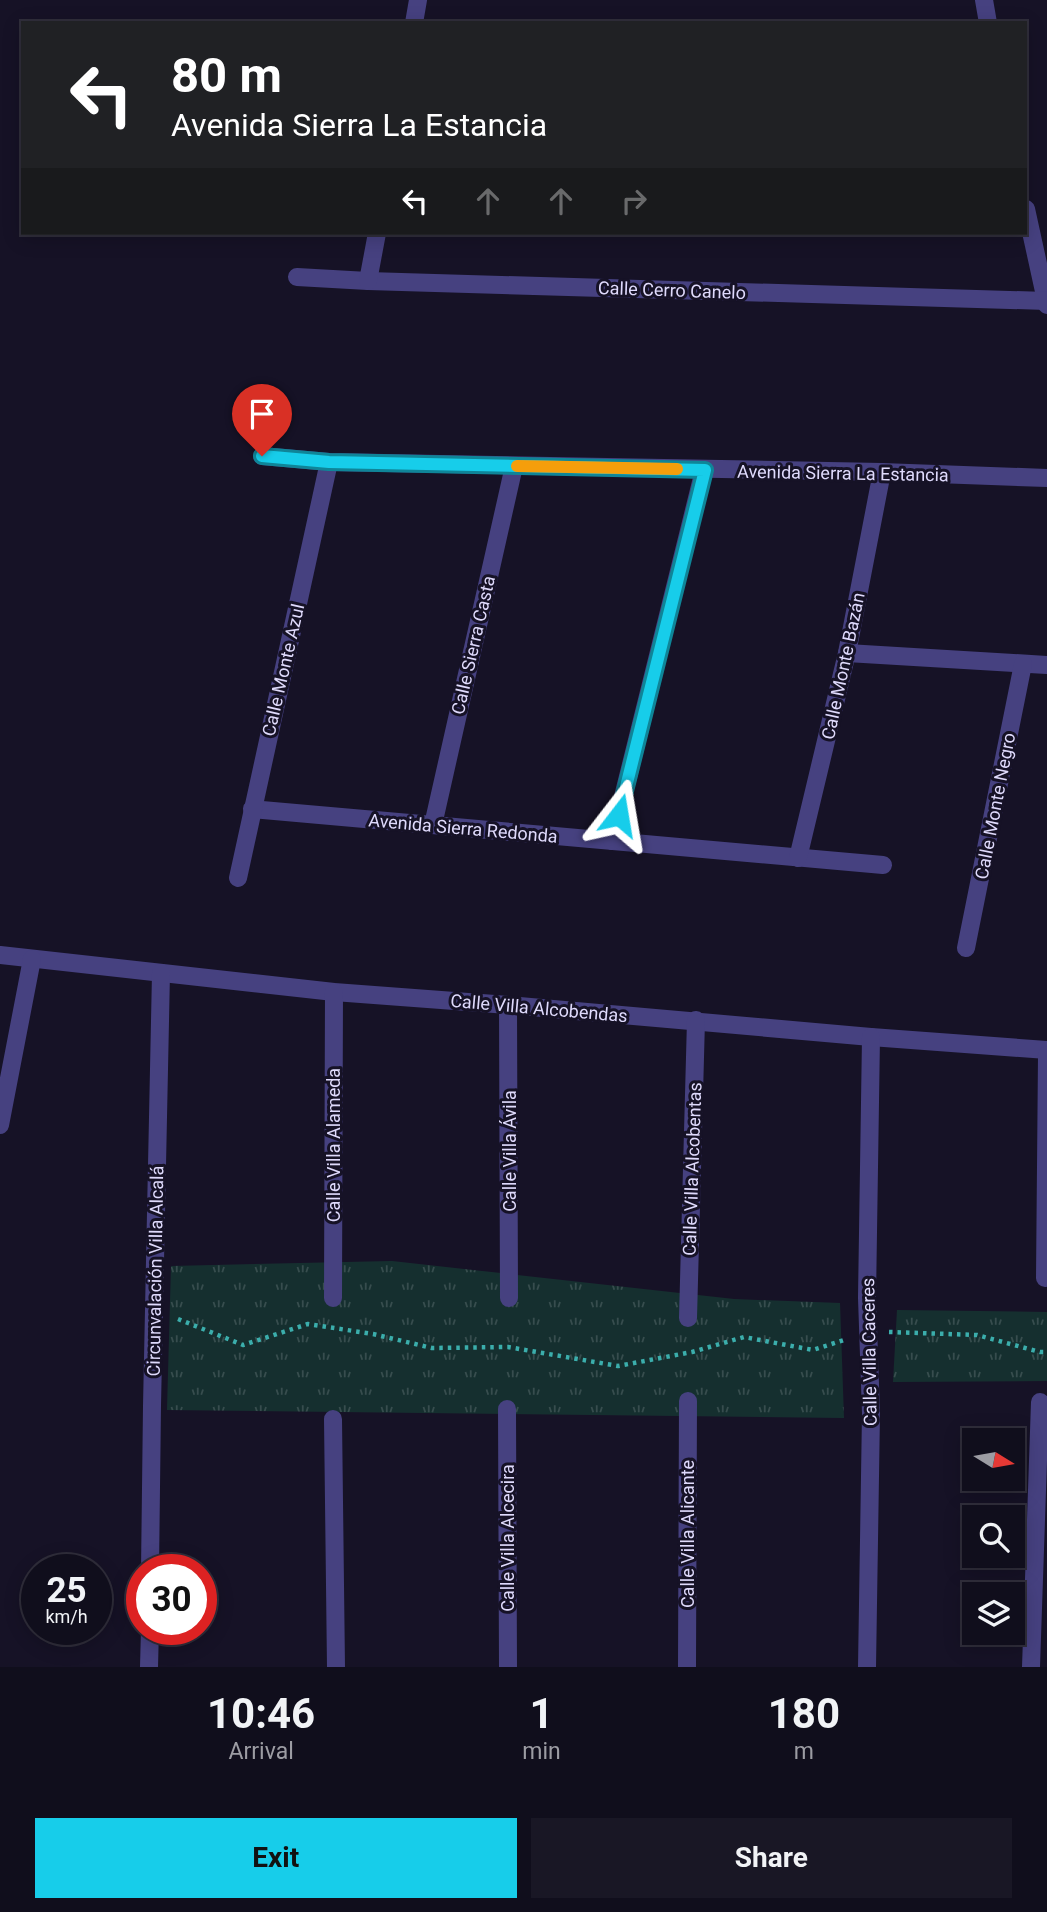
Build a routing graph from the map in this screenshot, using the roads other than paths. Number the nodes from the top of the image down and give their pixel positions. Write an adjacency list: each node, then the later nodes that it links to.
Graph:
1 (418, 0): 3 (street)
2 (984, 0): 4 (street)
3 (414, 21)
4 (988, 21)
5 (1027, 213): 9 (street)
6 (376, 235): 8 (street)
7 (297, 277): 8 (street, Calle Cerro Canelo)
8 (368, 281): 9 (street, Calle Cerro Canelo)
9 (1047, 302)
10 (262, 456): 11 (street, Avenida Sierra La Estancia)
11 (329, 462): 12 (street, Avenida Sierra La Estancia); 19 (street, Calle Monte Azul)
12 (514, 466): 13 (street, Avenida Sierra La Estancia); 20 (street, Calle Sierra Casta)
13 (705, 470): 14 (street, Avenida Sierra La Estancia); 21 (street)
14 (883, 472): 15 (street, Avenida Sierra La Estancia); 16 (street, Calle Monte Bazán)
15 (1047, 478)
16 (847, 653): 17 (street); 22 (street, Calle Monte Bazán)
17 (1023, 664): 18 (street); 25 (street, Calle Monte Negro)
18 (1047, 665)
19 (251, 809): 20 (street, Avenida Sierra Redonda); 24 (street, Calle Monte Azul)
20 (433, 825): 21 (street, Avenida Sierra Redonda)
21 (612, 841): 22 (street, Avenida Sierra Redonda)
22 (798, 858): 23 (street, Avenida Sierra Redonda)
23 (883, 866)
24 (238, 878)
25 (967, 948)
26 (0, 955): 27 (street, Calle Villa Alcobendas)
27 (32, 959): 28 (street, Calle Villa Alcobendas); 34 (street)
28 (161, 973): 29 (street, Calle Villa Alcobendas); 43 (street, Circunvalación Villa Alcalá)
29 (334, 992): 30 (street, Calle Villa Alcobendas); 36 (street, Calle Villa Alameda)
30 (508, 1004): 31 (street, Calle Villa Alcobendas); 37 (street, Calle Villa Ávila)
31 (696, 1020): 32 (street, Calle Villa Alcobendas); 38 (street, Calle Villa Alcobentas)
32 (871, 1037): 33 (street, Calle Villa Alcobendas); 49 (street, Calle Villa Caceres)
33 (1047, 1053): 35 (street)
34 (0, 1125)
35 (1045, 1278)
36 (333, 1298)
37 (509, 1298)
38 (688, 1318)
39 (688, 1401): 48 (street, Calle Villa Alicante)
40 (1040, 1402): 50 (street)
41 (507, 1409): 47 (street, Calle Villa Alcecira)
42 (333, 1419): 46 (street)
43 (150, 1554)
44 (150, 1645): 45 (street)
45 (149, 1667)
46 (336, 1667)
47 (508, 1667)
48 (687, 1667)
49 (867, 1667)
50 (1031, 1667)

